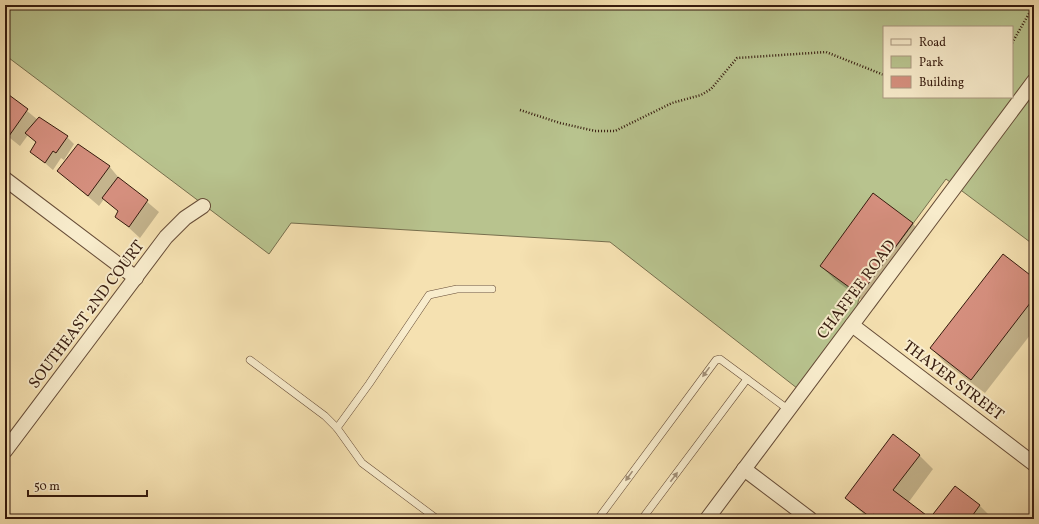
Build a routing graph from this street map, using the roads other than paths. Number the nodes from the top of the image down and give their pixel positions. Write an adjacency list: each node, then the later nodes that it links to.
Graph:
1 (1034, 81): 6 (street, CHAFFEE ROAD)
2 (5, 179): 4 (street)
3 (203, 206): 4 (street, SOUTHEAST 2ND COURT)
4 (136, 278): 11 (street, SOUTHEAST 2ND COURT)
5 (492, 289): 10 (lane)
6 (852, 325): 9 (street, CHAFFEE ROAD); 12 (street, THAYER STREET)
7 (250, 360): 10 (lane)
8 (747, 379): 9 (lane); 15 (lane, one-way to 15); 16 (lane, one-way to 8)
9 (789, 410): 13 (street, CHAFFEE ROAD)
10 (337, 428): 14 (lane)
11 (5, 451)
12 (1034, 464)
13 (744, 469): 17 (street, CHAFFEE ROAD); 18 (street)
14 (437, 519)
15 (598, 519)
16 (642, 519)
17 (708, 519)
18 (810, 519)

